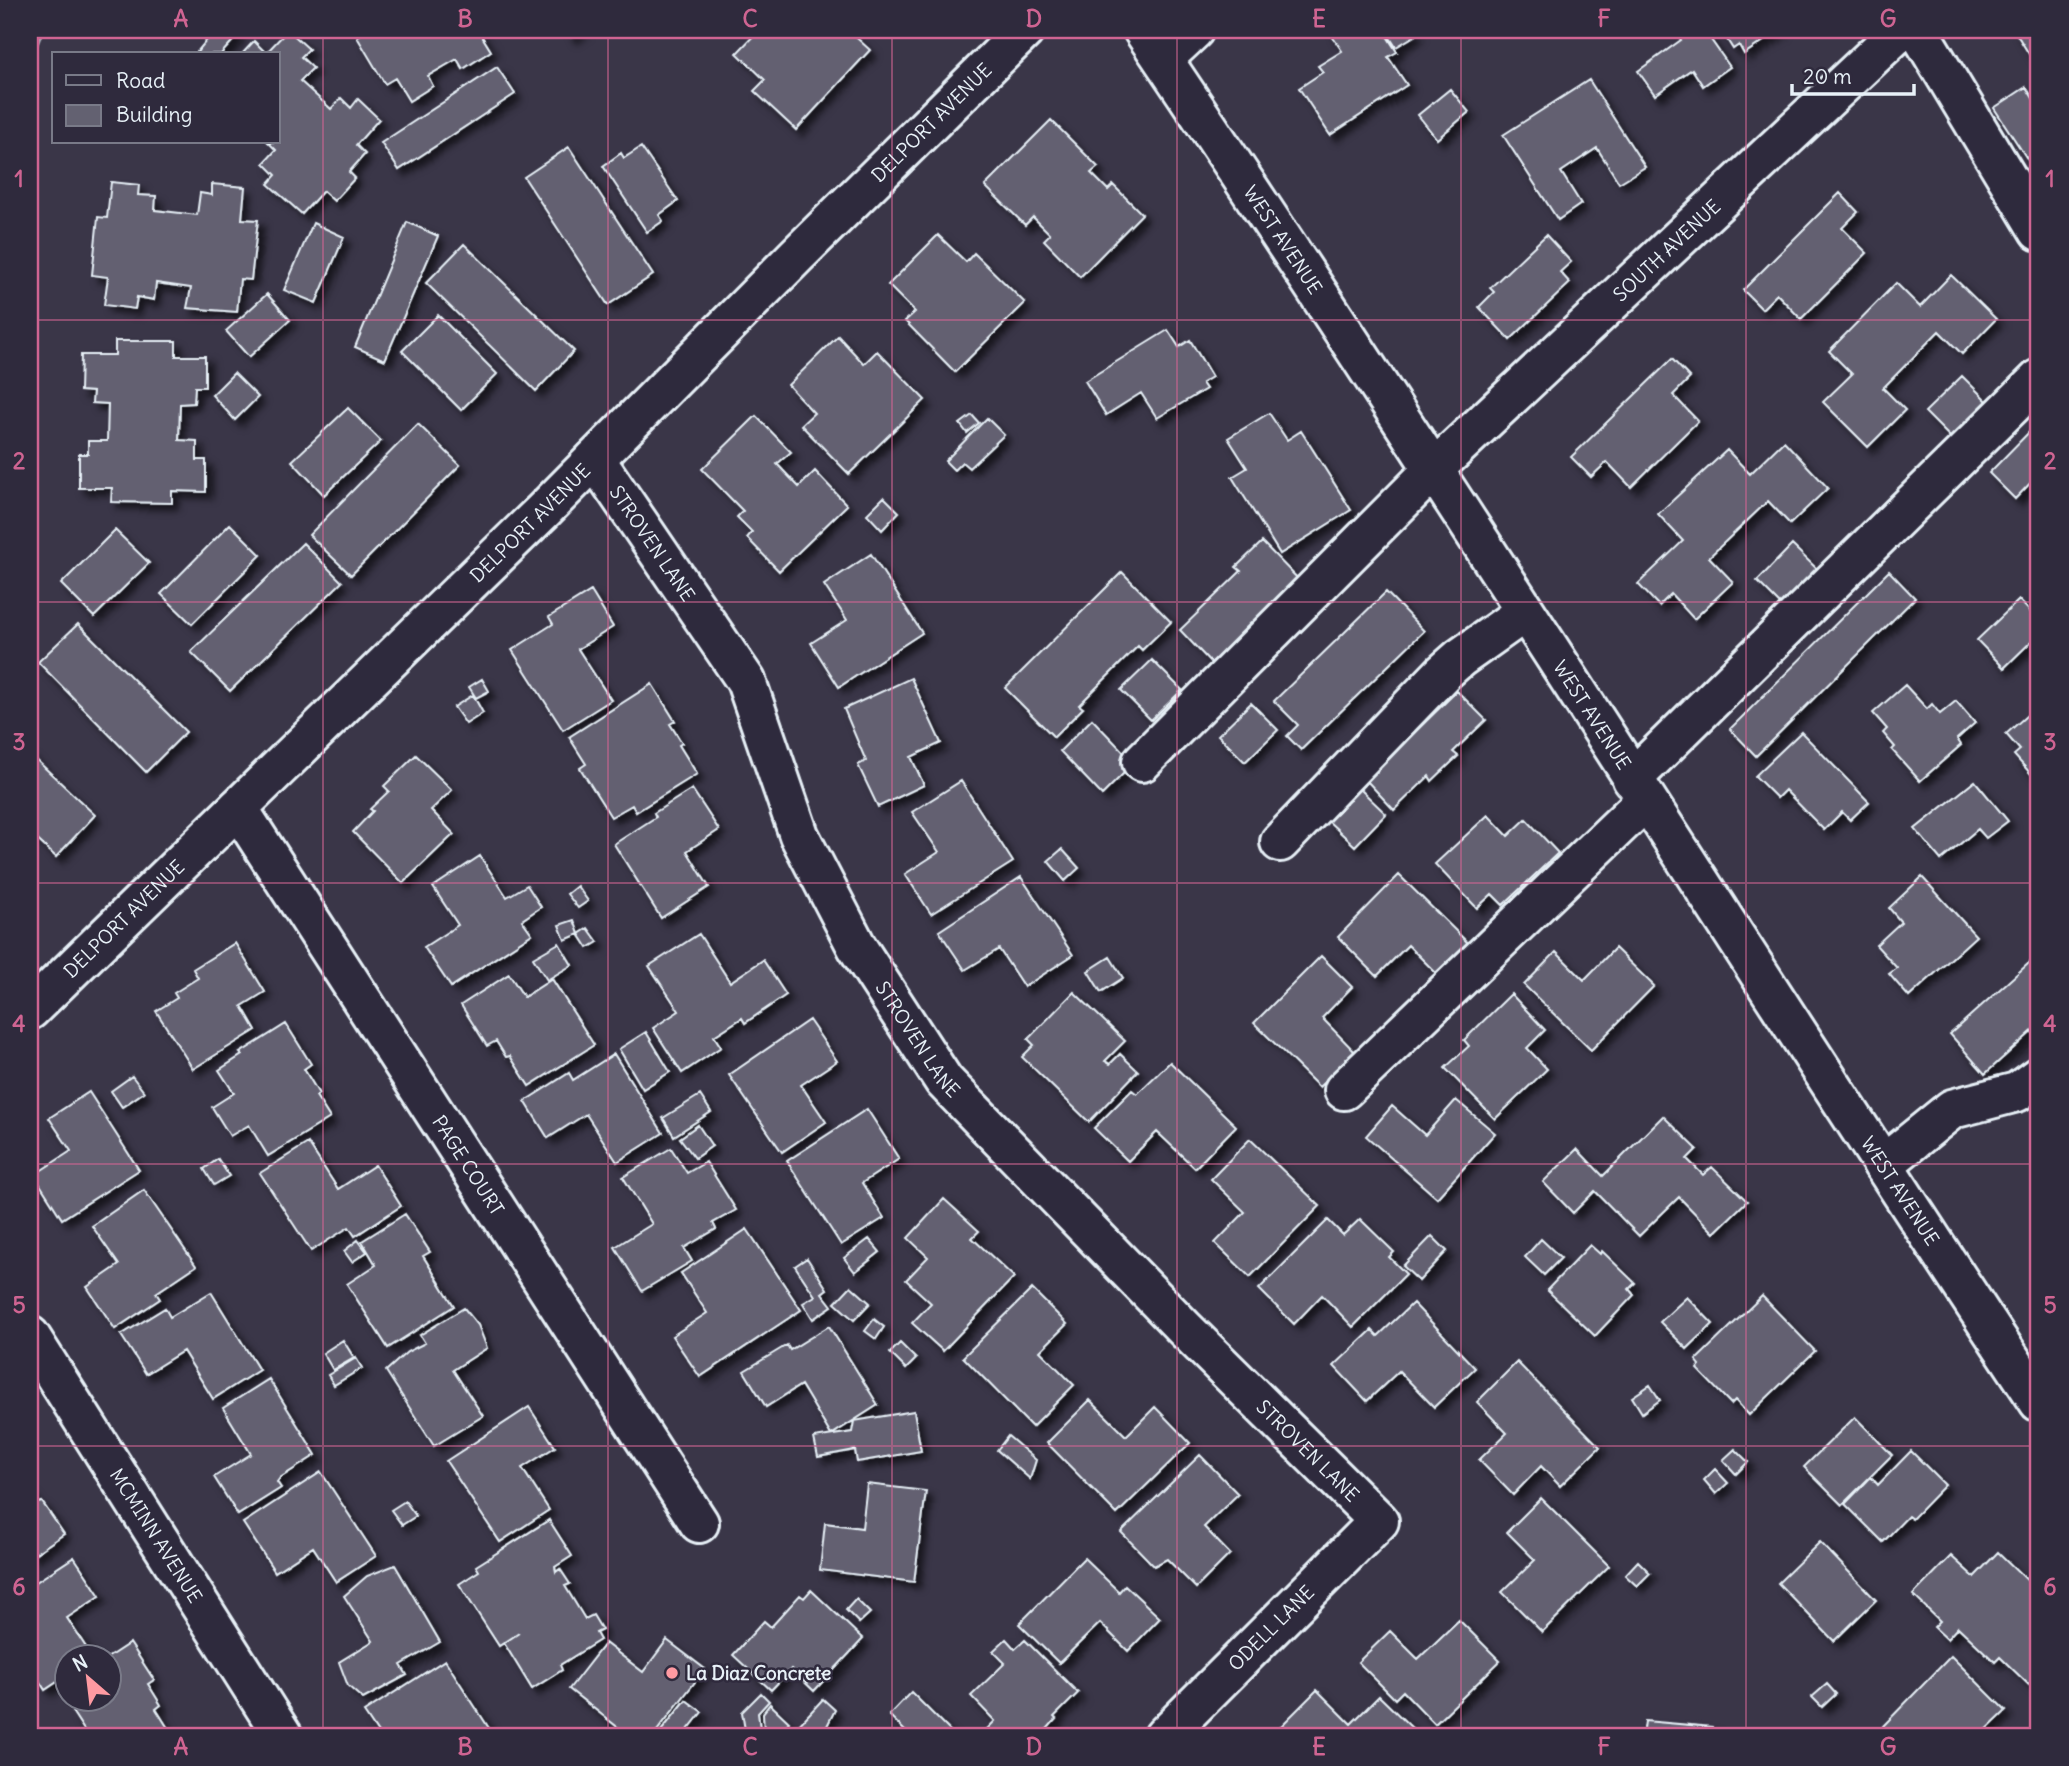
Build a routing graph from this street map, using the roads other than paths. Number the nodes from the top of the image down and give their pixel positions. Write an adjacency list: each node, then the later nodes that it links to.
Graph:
1 (1025, 30): 8 (street, DELPORT AVENUE)
2 (1194, 30): 5 (street)
3 (1901, 30): 9 (street, SOUTH AVENUE)
4 (1919, 30): 6 (street)
5 (1153, 45): 9 (street, WEST AVENUE)
6 (2039, 231)
7 (2039, 379): 12 (street)
8 (595, 459): 13 (street, DELPORT AVENUE); 21 (street, STROVEN LANE)
9 (1434, 469): 10 (street, WEST AVENUE); 11 (street, SOUTH AVENUE)
10 (1525, 612): 12 (street, WEST AVENUE); 14 (street)
11 (1142, 762)
12 (1639, 789): 17 (street); 18 (street, WEST AVENUE)
13 (239, 808): 15 (street, DELPORT AVENUE); 22 (street, PAGE COURT)
14 (1280, 842)
15 (30, 1010)
16 (2039, 1076): 18 (street)
17 (1344, 1090)
18 (1883, 1165): 20 (street, WEST AVENUE)
19 (30, 1336): 23 (street, MCMINN AVENUE)
20 (2039, 1402)
21 (1379, 1521): 24 (street, ODELL LANE)
22 (699, 1523)
23 (283, 1736)
24 (1164, 1736)

